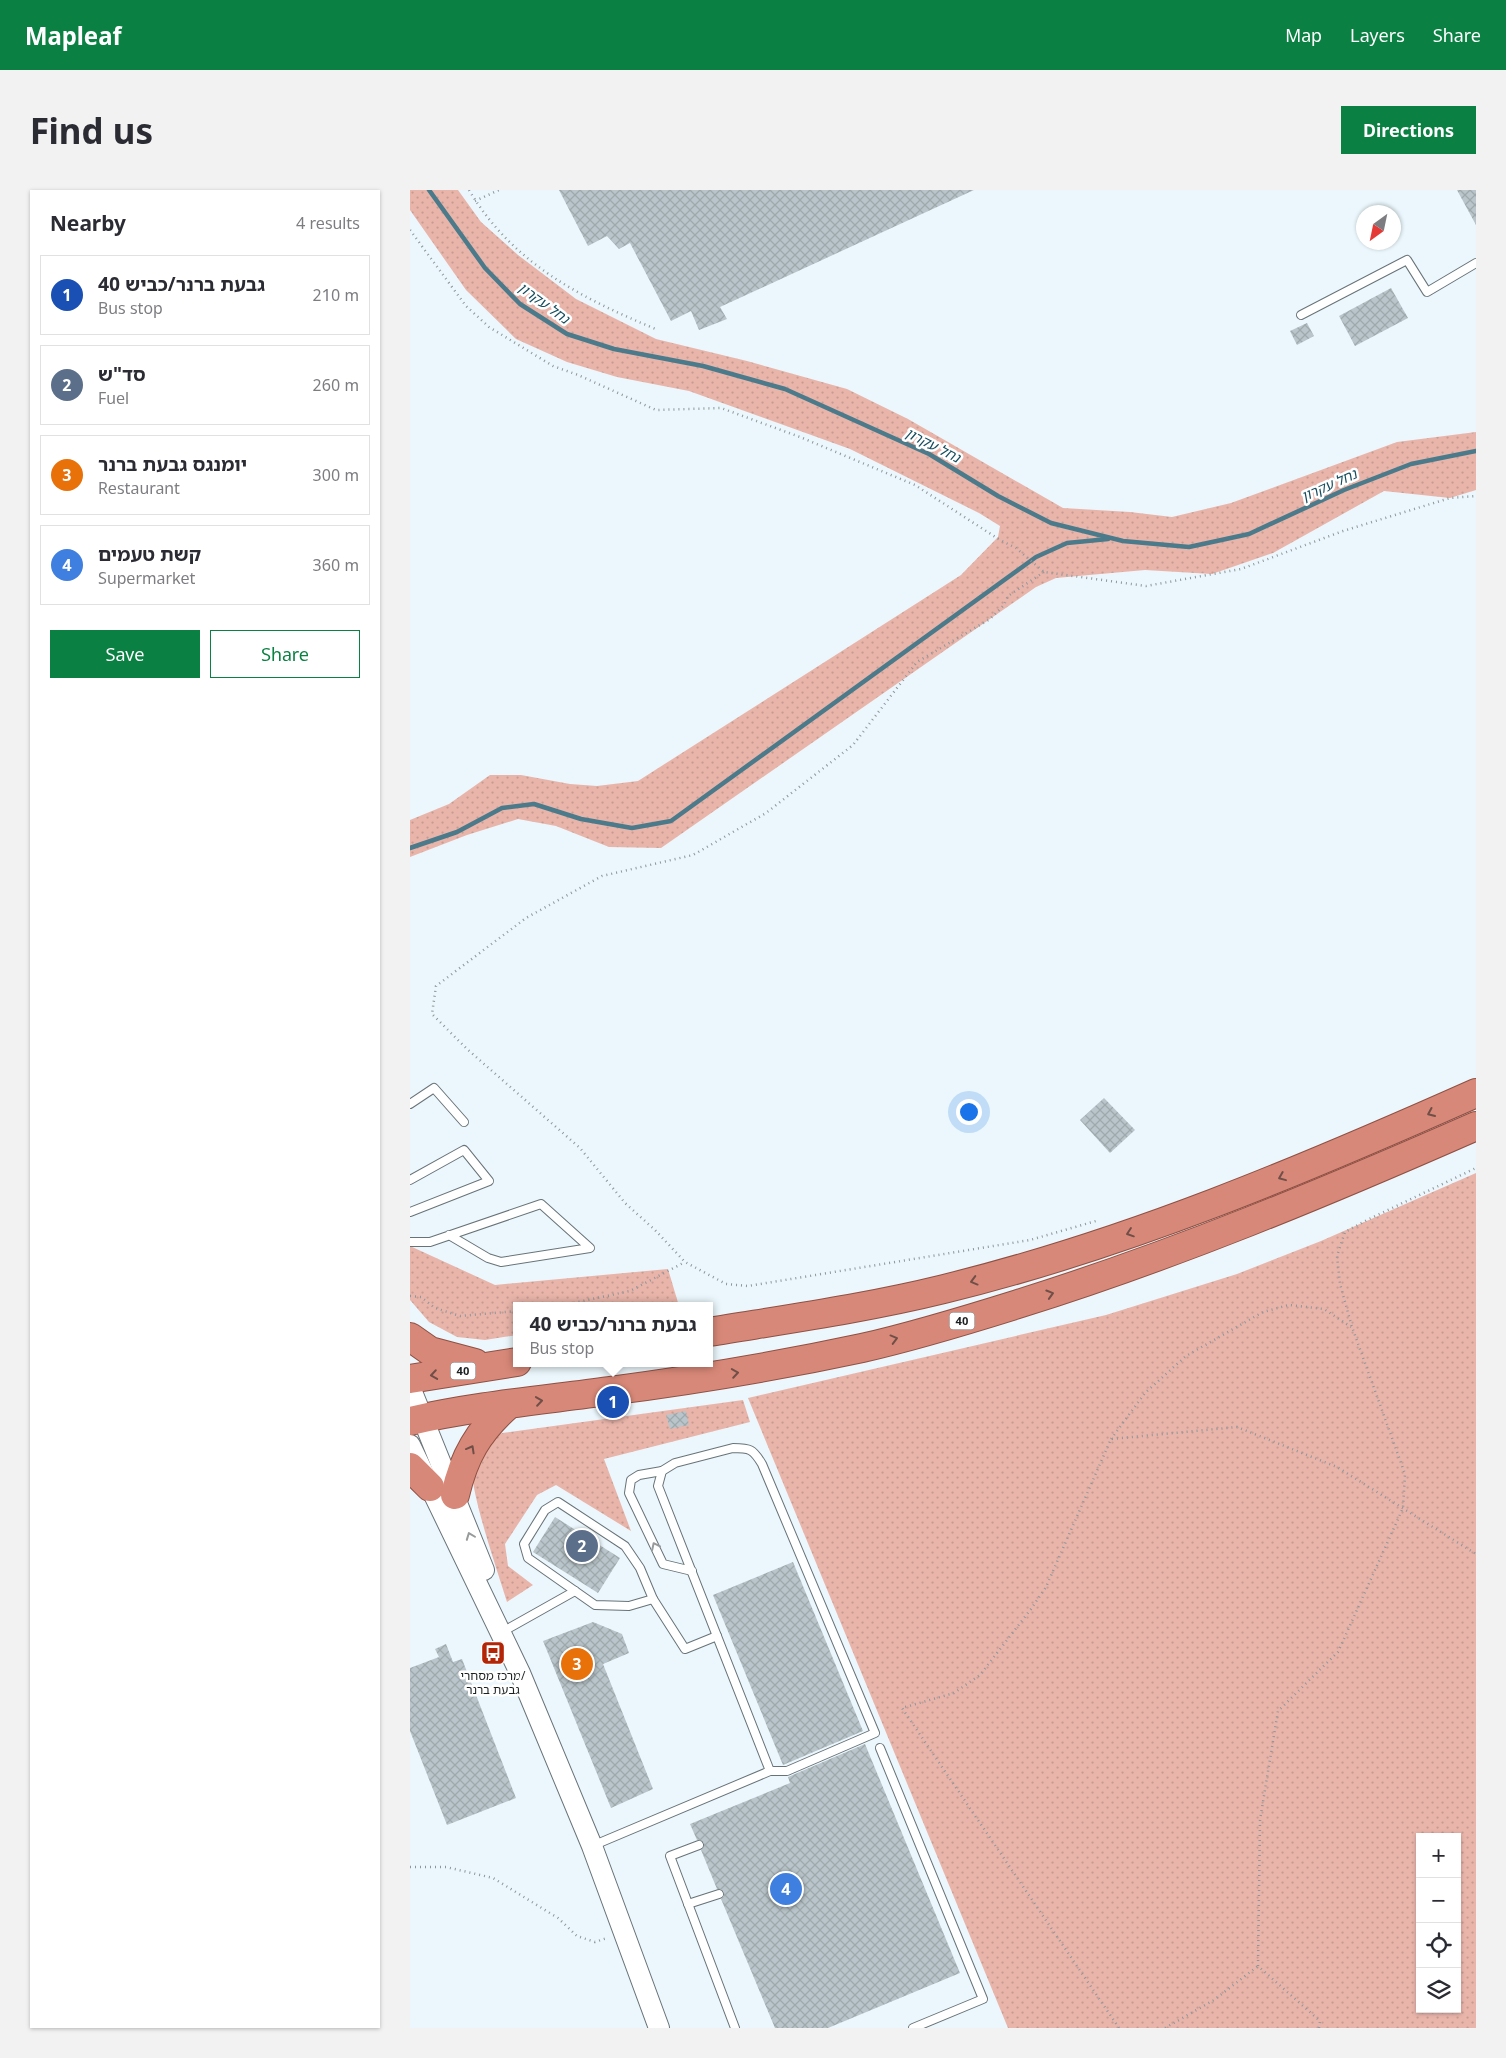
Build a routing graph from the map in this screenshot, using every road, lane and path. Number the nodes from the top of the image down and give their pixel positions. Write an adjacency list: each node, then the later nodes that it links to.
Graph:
1 (469, 190): 3 (path)
2 (499, 190): 3 (path)
3 (475, 201): 7 (path)
4 (410, 230): 9 (path)
5 (1476, 263): 6 (lane)
6 (1301, 315)
7 (658, 330)
8 (1476, 496): 9 (path)
9 (1044, 572): 20 (path)
10 (1476, 1093): 25 (highway, one-way to 25)
11 (410, 1104): 12 (lane)
12 (464, 1122)
13 (1476, 1126): 30 (highway, 40, one-way to 13)
14 (1476, 1168): 24 (path)
15 (410, 1180): 16 (lane)
16 (410, 1212)
17 (1105, 1219): 20 (path)
18 (450, 1235): 18 (lane); 19 (lane)
19 (410, 1242)
20 (685, 1262): 22 (path)
21 (410, 1296): 23 (path)
22 (578, 1302)
23 (513, 1311)
24 (1352, 1327): 32 (path); 37 (path)
25 (713, 1331)
26 (410, 1337): 27 (highway)
27 (509, 1364): 28 (highway, 40, one-way to 28)
28 (410, 1379)
29 (410, 1387): 31 (street)
30 (508, 1405): 31 (highway, 40); 36 (highway, one-way to 30)
31 (416, 1420): 36 (street)
32 (1111, 1439): 37 (path); 58 (path)
33 (410, 1445): 36 (street)
34 (410, 1467): 36 (highway)
35 (662, 1471): 39 (lane); 39 (lane, one-way to 35); 45 (lane)
36 (442, 1491): 42 (street)
37 (1403, 1508): 38 (path); 53 (path)
38 (1476, 1554)
39 (692, 1571): 43 (lane)
40 (575, 1591): 41 (lane); 41 (lane); 42 (lane)
41 (653, 1599): 43 (lane)
42 (502, 1632): 47 (street)
43 (717, 1636): 45 (lane)
44 (880, 1748): 57 (lane)
45 (770, 1771): 47 (lane)
46 (699, 1845): 50 (lane)
47 (592, 1846): 51 (street)
48 (410, 1866): 51 (path)
49 (719, 1894): 50 (lane)
50 (688, 1904): 56 (lane)
51 (623, 1932): 52 (street)
52 (630, 1951): 54 (street); 55 (street)
53 (1258, 1966): 59 (path); 60 (path)
54 (646, 2028)
55 (659, 2028)
56 (735, 2028)
57 (913, 2028)
58 (1119, 2028)
59 (1165, 2028)
60 (1319, 2028)

